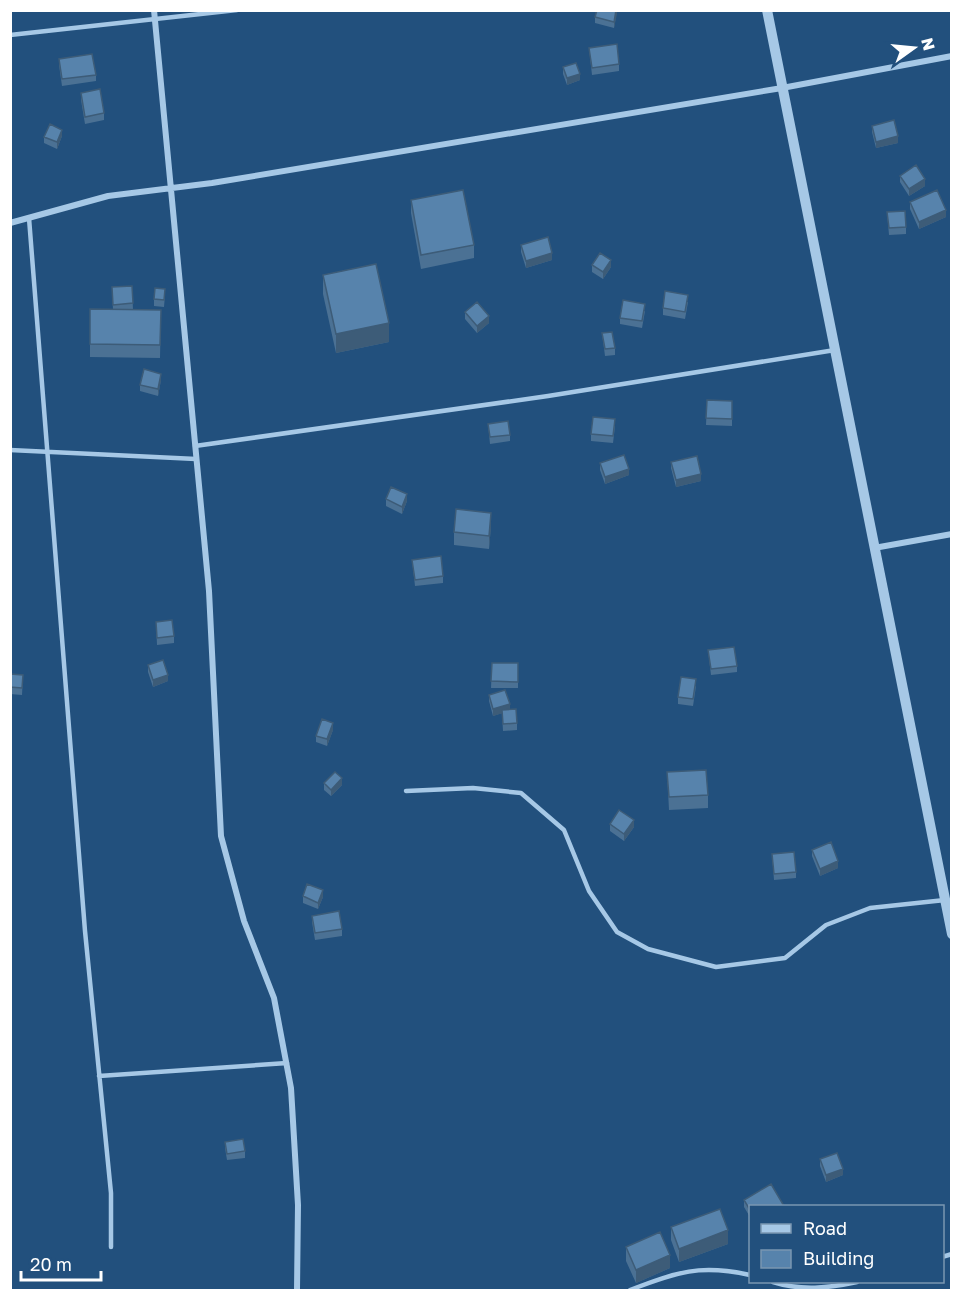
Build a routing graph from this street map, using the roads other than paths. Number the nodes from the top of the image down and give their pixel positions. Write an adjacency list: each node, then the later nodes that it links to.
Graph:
1 (154, 10): 4 (street)
2 (237, 10): 4 (lane)
3 (767, 10): 7 (street)
4 (154, 20): 5 (lane); 8 (street)
5 (10, 35)
6 (951, 56): 7 (street)
7 (782, 88): 8 (street); 11 (street)
8 (170, 188): 9 (street); 12 (street)
9 (29, 218): 10 (street); 14 (lane)
10 (10, 223)
11 (835, 350): 12 (lane); 17 (street)
12 (195, 446): 15 (street)
13 (10, 450): 14 (lane)
14 (47, 452): 15 (lane); 22 (lane)
15 (196, 459): 21 (street)
16 (951, 534): 17 (street)
17 (874, 548): 19 (street)
18 (405, 791): 19 (lane)
19 (945, 900): 20 (street)
20 (951, 934)
21 (287, 1064): 22 (lane); 27 (street)
22 (99, 1076): 23 (lane)
23 (111, 1247)
24 (749, 1275): 28 (lane)
25 (778, 1283): 26 (lane)
26 (849, 1283)
27 (297, 1290)
28 (630, 1290)

